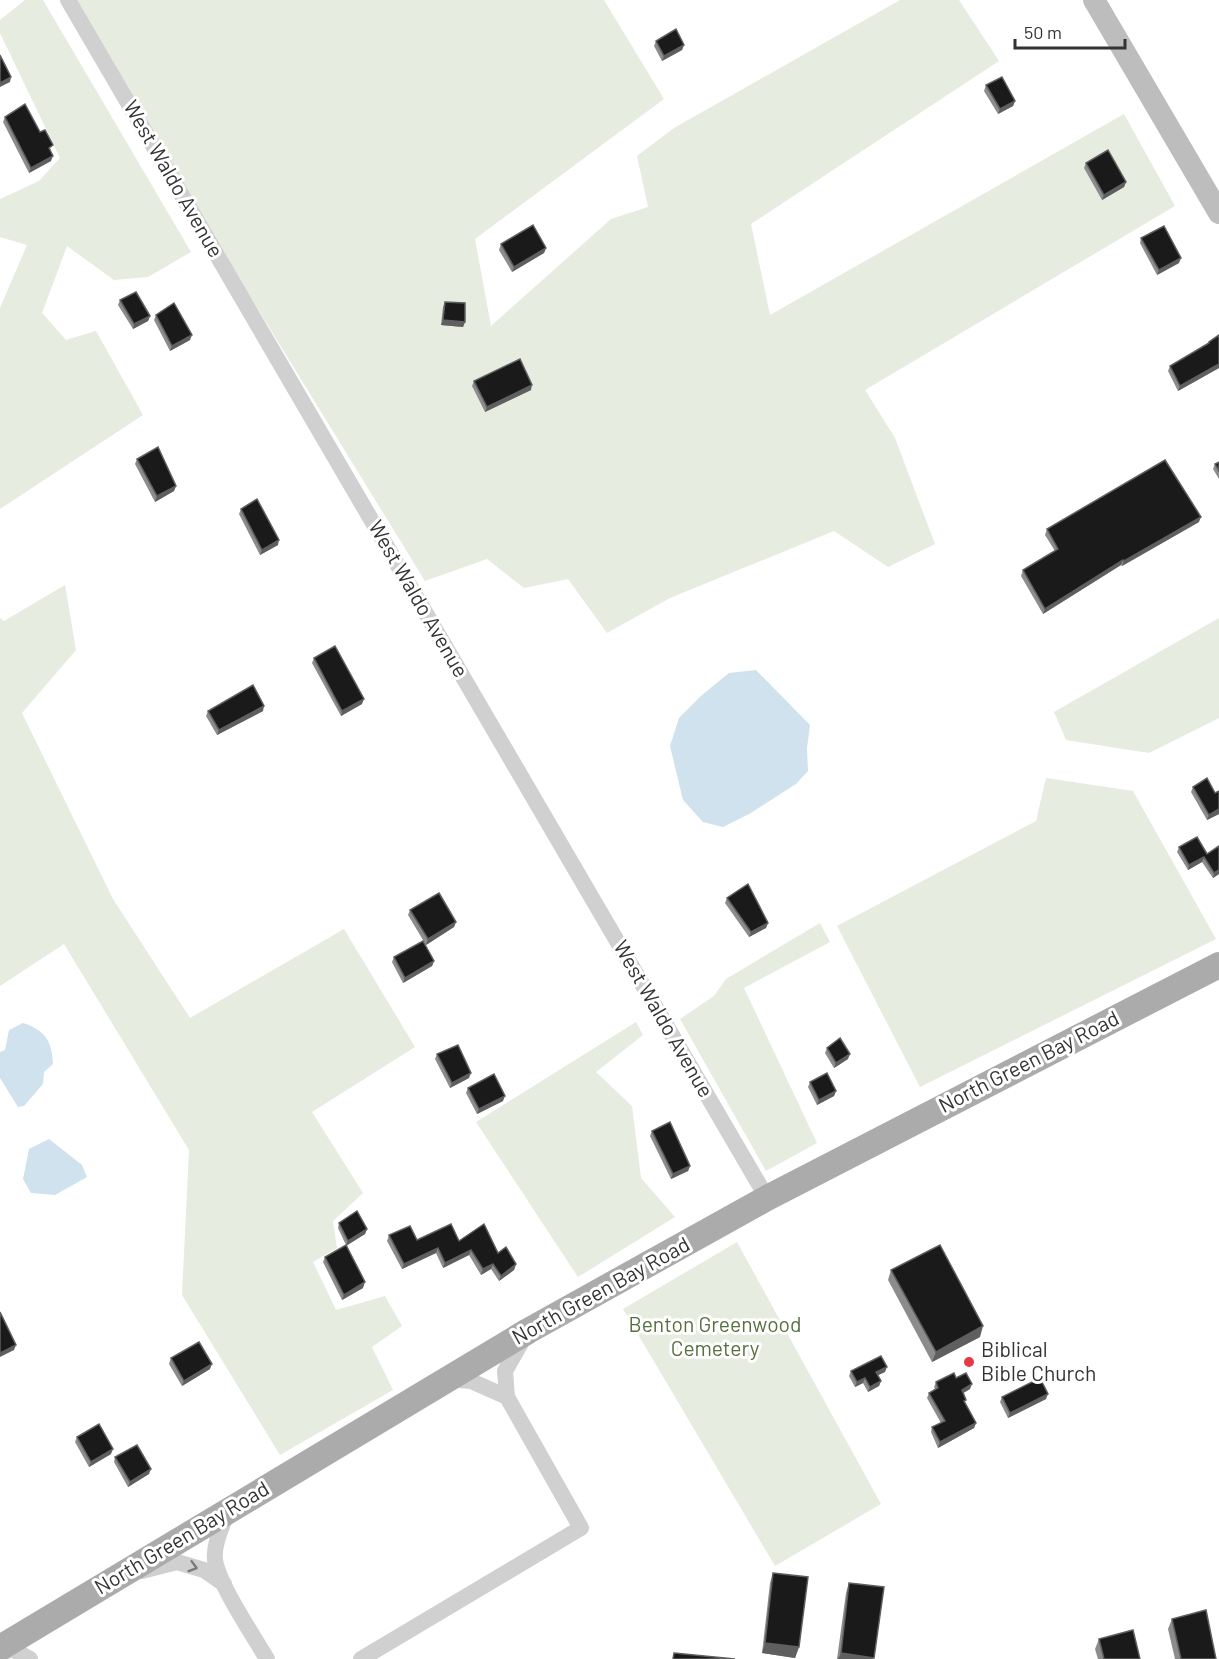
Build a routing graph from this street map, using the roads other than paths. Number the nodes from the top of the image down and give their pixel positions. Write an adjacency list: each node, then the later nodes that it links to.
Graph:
1 (68, 0): 5 (street, West Waldo Avenue)
2 (1094, 0): 3 (main road)
3 (1219, 213)
4 (1219, 965): 5 (main road, North Green Bay Road)
5 (767, 1197): 6 (main road, North Green Bay Road)
6 (528, 1331): 7 (main road, North Green Bay Road); 8 (street)
7 (446, 1379): 8 (street); 9 (main road, North Green Bay Road)
8 (507, 1397): 15 (street)
9 (229, 1510): 10 (main road, North Green Bay Road); 11 (street)
10 (118, 1578): 11 (street, one-way to 11); 12 (main road, North Green Bay Road)
11 (224, 1584): 14 (street)
12 (3, 1651): 13 (street)
13 (30, 1659)
14 (267, 1659)
15 (361, 1659)

